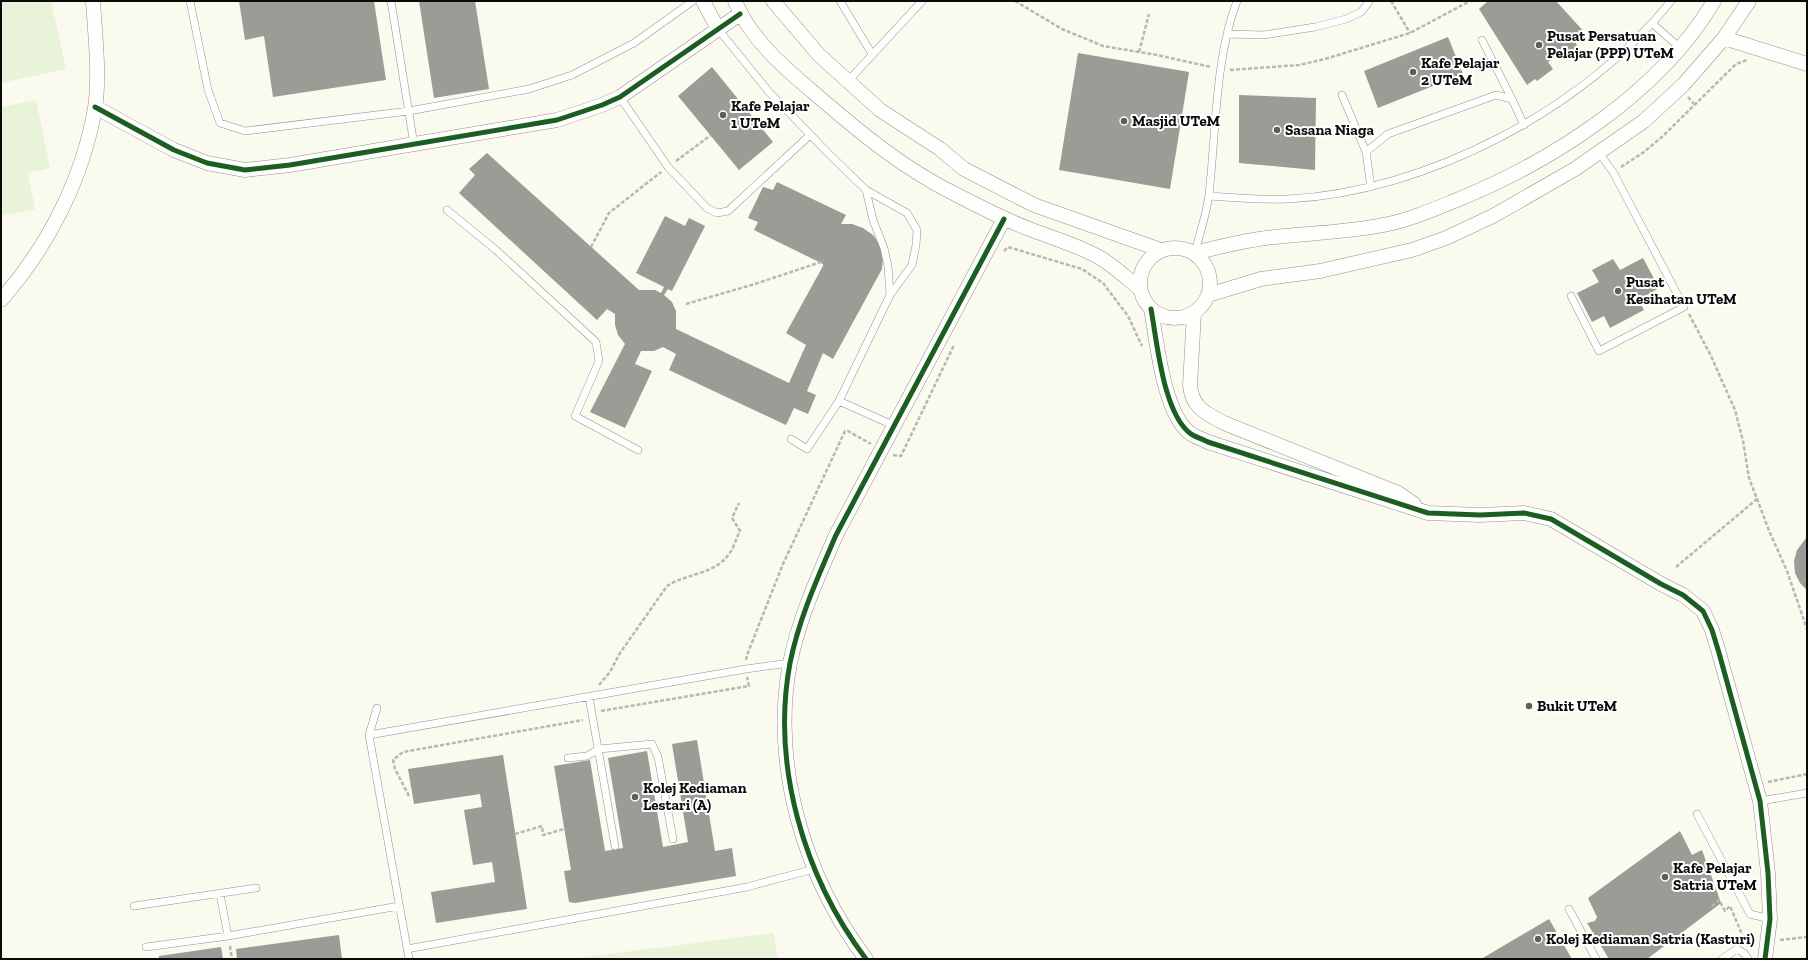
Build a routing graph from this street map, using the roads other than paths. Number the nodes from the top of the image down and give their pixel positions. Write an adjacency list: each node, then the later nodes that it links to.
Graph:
1 (93, 1): 28 (street)
2 (190, 1): 29 (lane)
3 (391, 1): 29 (lane)
4 (693, 1): 29 (lane)
5 (703, 1): 17 (street)
6 (734, 1): 15 (street)
7 (773, 1): 24 (street)
8 (840, 1): 22 (lane)
9 (922, 1): 22 (lane)
10 (1237, 1): 18 (lane)
11 (1671, 1): 16 (lane)
12 (1714, 1): 21 (street)
13 (1750, 1): 19 (street)
14 (1369, 2): 18 (lane)
15 (740, 14): 17 (street); 39 (street)
16 (1653, 24): 21 (lane); 30 (lane)
17 (718, 28): 26 (street); 31 (lane)
18 (1228, 34): 37 (lane)
19 (1724, 38): 23 (street); 34 (street)
20 (1482, 40): 27 (lane)
21 (1679, 47): 41 (street)
22 (872, 54): 24 (lane)
23 (1807, 64)
24 (849, 80): 40 (street)
25 (1342, 95): 33 (lane)
26 (620, 97): 31 (lane); 32 (street)
27 (1512, 99): 30 (lane); 33 (lane)
28 (95, 107): 32 (street); 46 (street)
29 (409, 111): 32 (lane)
30 (1524, 125): 35 (lane)
31 (810, 135): 36 (lane)
32 (414, 145)
33 (1366, 152): 35 (lane)
34 (1598, 153): 44 (street); 45 (lane)
35 (1371, 187): 37 (lane)
36 (866, 190): 43 (lane); 43 (lane)
37 (1209, 196): 41 (lane)
38 (447, 210): 52 (lane)
39 (1004, 218): 42 (street); 50 (street)
40 (1161, 250): 41 (street); 42 (street)
41 (1195, 253): 44 (street)
42 (1140, 289): 47 (street)
43 (890, 295): 49 (lane)
44 (1208, 295): 48 (street)
45 (1571, 296)
46 (1, 300)
47 (1151, 309): 48 (street); 53 (street)
48 (1194, 313): 53 (street)
49 (838, 401): 50 (lane); 51 (lane)
50 (895, 426): 54 (street)
51 (791, 439)
52 (638, 450)
53 (1428, 513): 61 (street)
54 (790, 663): 55 (lane); 65 (street)
55 (589, 697): 57 (lane); 58 (lane)
56 (377, 708): 57 (lane)
57 (369, 735): 69 (lane)
58 (600, 749): 59 (lane); 63 (lane); 64 (lane)
59 (568, 758)
60 (1807, 793): 61 (lane)
61 (1760, 801): 71 (street)
62 (1697, 814): 71 (lane)
63 (673, 839)
64 (615, 846)
65 (814, 869): 74 (lane); 76 (street)
66 (256, 888): 67 (lane)
67 (220, 894): 68 (lane); 72 (lane)
68 (134, 906)
69 (399, 906): 72 (lane); 74 (lane)
70 (1569, 909): 77 (lane)
71 (1770, 919): 80 (street)
72 (228, 936): 73 (lane)
73 (146, 947)
74 (407, 948): 75 (lane)
75 (409, 959)
76 (866, 959)
77 (1596, 959)
78 (1722, 959): 79 (lane)
79 (1748, 959)
80 (1765, 959)

